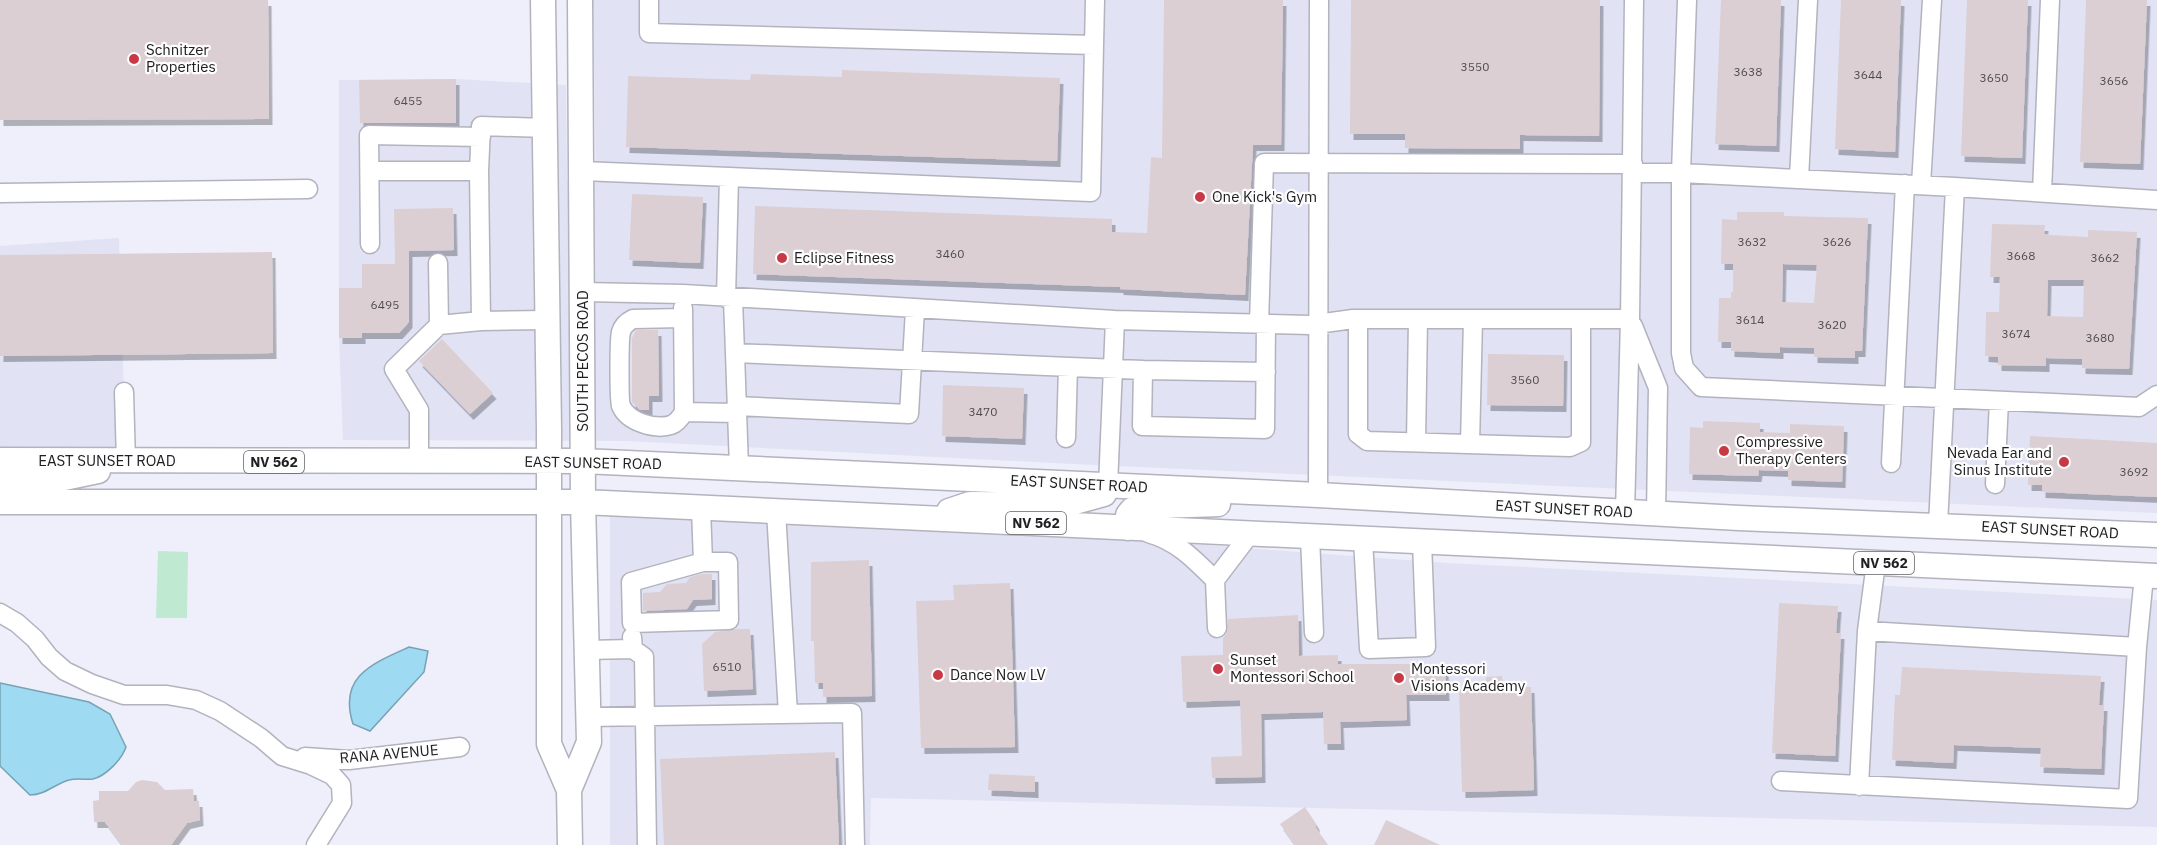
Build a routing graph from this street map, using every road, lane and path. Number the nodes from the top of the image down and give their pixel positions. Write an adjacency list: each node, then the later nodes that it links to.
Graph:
1 (543, 0): 12 (main road, SOUTH PECOS ROAD)
2 (580, 0): 18 (main road, SOUTH PECOS ROAD)
3 (649, 0): 11 (street)
4 (1095, 0): 11 (street)
5 (1319, 0): 14 (street)
6 (1634, 0): 15 (street)
7 (1687, 0): 19 (street)
8 (1808, 0): 21 (street)
9 (1932, 0): 22 (street)
10 (2050, 0): 25 (street)
11 (1094, 45): 20 (street)
12 (544, 128): 13 (street); 42 (main road, SOUTH PECOS ROAD)
13 (481, 137): 16 (street); 17 (street)
14 (1318, 162): 15 (street); 43 (street); 44 (street)
15 (1632, 169): 19 (street); 38 (street)
16 (370, 171): 17 (street); 28 (street)
17 (479, 171): 41 (street)
18 (582, 171): 20 (street); 30 (main road, SOUTH PECOS ROAD)
19 (1681, 173): 21 (street); 54 (street)
20 (729, 177): 32 (street)
21 (1798, 179): 22 (street)
22 (1913, 185): 23 (street); 54 (street)
23 (1954, 187): 25 (street); 55 (street)
24 (308, 189): 26 (street)
25 (2043, 192): 27 (street)
26 (0, 193)
27 (2157, 200)
28 (370, 244)
29 (438, 263): 45 (street)
30 (583, 292): 31 (street); 65 (main road, SOUTH PECOS ROAD)
31 (683, 294): 32 (street); 34 (street)
32 (730, 298): 33 (street); 46 (street)
33 (915, 309): 39 (street); 47 (street)
34 (683, 318): 58 (street); 58 (street)
35 (1358, 319): 36 (street); 44 (street); 60 (street)
36 (1418, 319): 37 (street); 60 (street)
37 (1473, 319): 40 (street); 61 (street)
38 (1630, 319): 40 (street); 79 (street); 80 (street)
39 (1115, 320): 43 (street); 49 (street)
40 (1581, 320): 61 (street)
41 (481, 321): 42 (street); 45 (street)
42 (547, 321): 64 (main road, SOUTH PECOS ROAD)
43 (1263, 324): 44 (street); 51 (street)
44 (1318, 324): 73 (street)
45 (439, 325): 63 (street)
46 (735, 353): 47 (street); 57 (street)
47 (912, 360): 48 (street); 57 (street)
48 (1068, 367): 49 (street); 59 (street)
49 (1113, 369): 50 (street); 71 (street)
50 (1143, 370): 51 (street); 51 (street)
51 (1266, 372)
52 (124, 392): 66 (street)
53 (2157, 395): 56 (street)
54 (1894, 396): 55 (street); 67 (street)
55 (1944, 398): 56 (street); 82 (street)
56 (1999, 401): 70 (street)
57 (736, 410): 58 (street); 68 (street)
58 (684, 412)
59 (1066, 438)
60 (1416, 442): 61 (street)
61 (1470, 444)
62 (0, 460): 66 (main road, EAST SUNSET ROAD / NV 562)
63 (419, 461): 64 (main road, EAST SUNSET ROAD / NV 562); 66 (main road, EAST SUNSET ROAD / NV 562)
64 (548, 461): 65 (main road, EAST SUNSET ROAD / NV 562); 75 (main road, SOUTH PECOS ROAD)
65 (583, 461): 68 (main road, EAST SUNSET ROAD / NV 562); 76 (main road, SOUTH PECOS ROAD)
66 (126, 462): 69 (main road)
67 (1891, 463)
68 (739, 468): 71 (main road, EAST SUNSET ROAD / NV 562)
69 (0, 480)
70 (1995, 484)
71 (1108, 486): 72 (main road, EAST SUNSET ROAD / NV 562); 81 (main road)
72 (1253, 492): 73 (main road, EAST SUNSET ROAD / NV 562); 83 (main road)
73 (1318, 495): 79 (main road, EAST SUNSET ROAD / NV 562)
74 (0, 502): 75 (main road, NV 562)
75 (548, 502): 76 (main road, NV 562); 110 (main road, SOUTH PECOS ROAD)
76 (583, 502): 77 (main road, NV 562); 102 (main road, SOUTH PECOS ROAD)
77 (701, 508): 78 (main road, NV 562); 91 (street)
78 (776, 511): 81 (main road, NV 562); 103 (street)
79 (1624, 513): 80 (main road, EAST SUNSET ROAD / NV 562); 89 (main road)
80 (1656, 514): 82 (main road, EAST SUNSET ROAD / NV 562); 90 (main road)
81 (941, 519): 83 (main road, NV 562)
82 (1938, 525): 85 (main road, EAST SUNSET ROAD / NV 562)
83 (1128, 528): 84 (main road, NV 562); 94 (street)
84 (1250, 534): 86 (main road, NV 562); 94 (street)
85 (2157, 535)
86 (1310, 536): 87 (main road, NV 562); 99 (street)
87 (1363, 539): 88 (main road, NV 562); 88 (street)
88 (1422, 542): 89 (main road, NV 562)
89 (1623, 551): 90 (main road, NV 562)
90 (1655, 553): 92 (main road, NV 562)
91 (703, 562): 96 (street); 96 (street)
92 (1876, 563): 93 (main road, NV 562); 98 (street)
93 (2150, 576): 100 (street)
94 (1215, 580): 97 (street)
95 (0, 613): 107 (street)
96 (632, 623): 101 (street)
97 (1217, 628)
98 (1866, 631): 100 (street); 109 (street)
99 (1314, 633)
100 (2137, 647): 109 (street)
101 (633, 649): 102 (street); 104 (street)
102 (586, 650): 105 (main road, SOUTH PECOS ROAD)
103 (788, 714): 104 (street); 114 (street)
104 (644, 716): 105 (street); 113 (street)
105 (588, 717): 110 (main road, SOUTH PECOS ROAD)
106 (460, 747): 107 (street, RANA AVENUE)
107 (282, 756): 111 (street)
108 (1780, 781): 109 (street)
109 (1858, 786)
110 (568, 790): 112 (main road, SOUTH PECOS ROAD)
111 (316, 845)
112 (570, 845)
113 (647, 845)
114 (855, 845)

